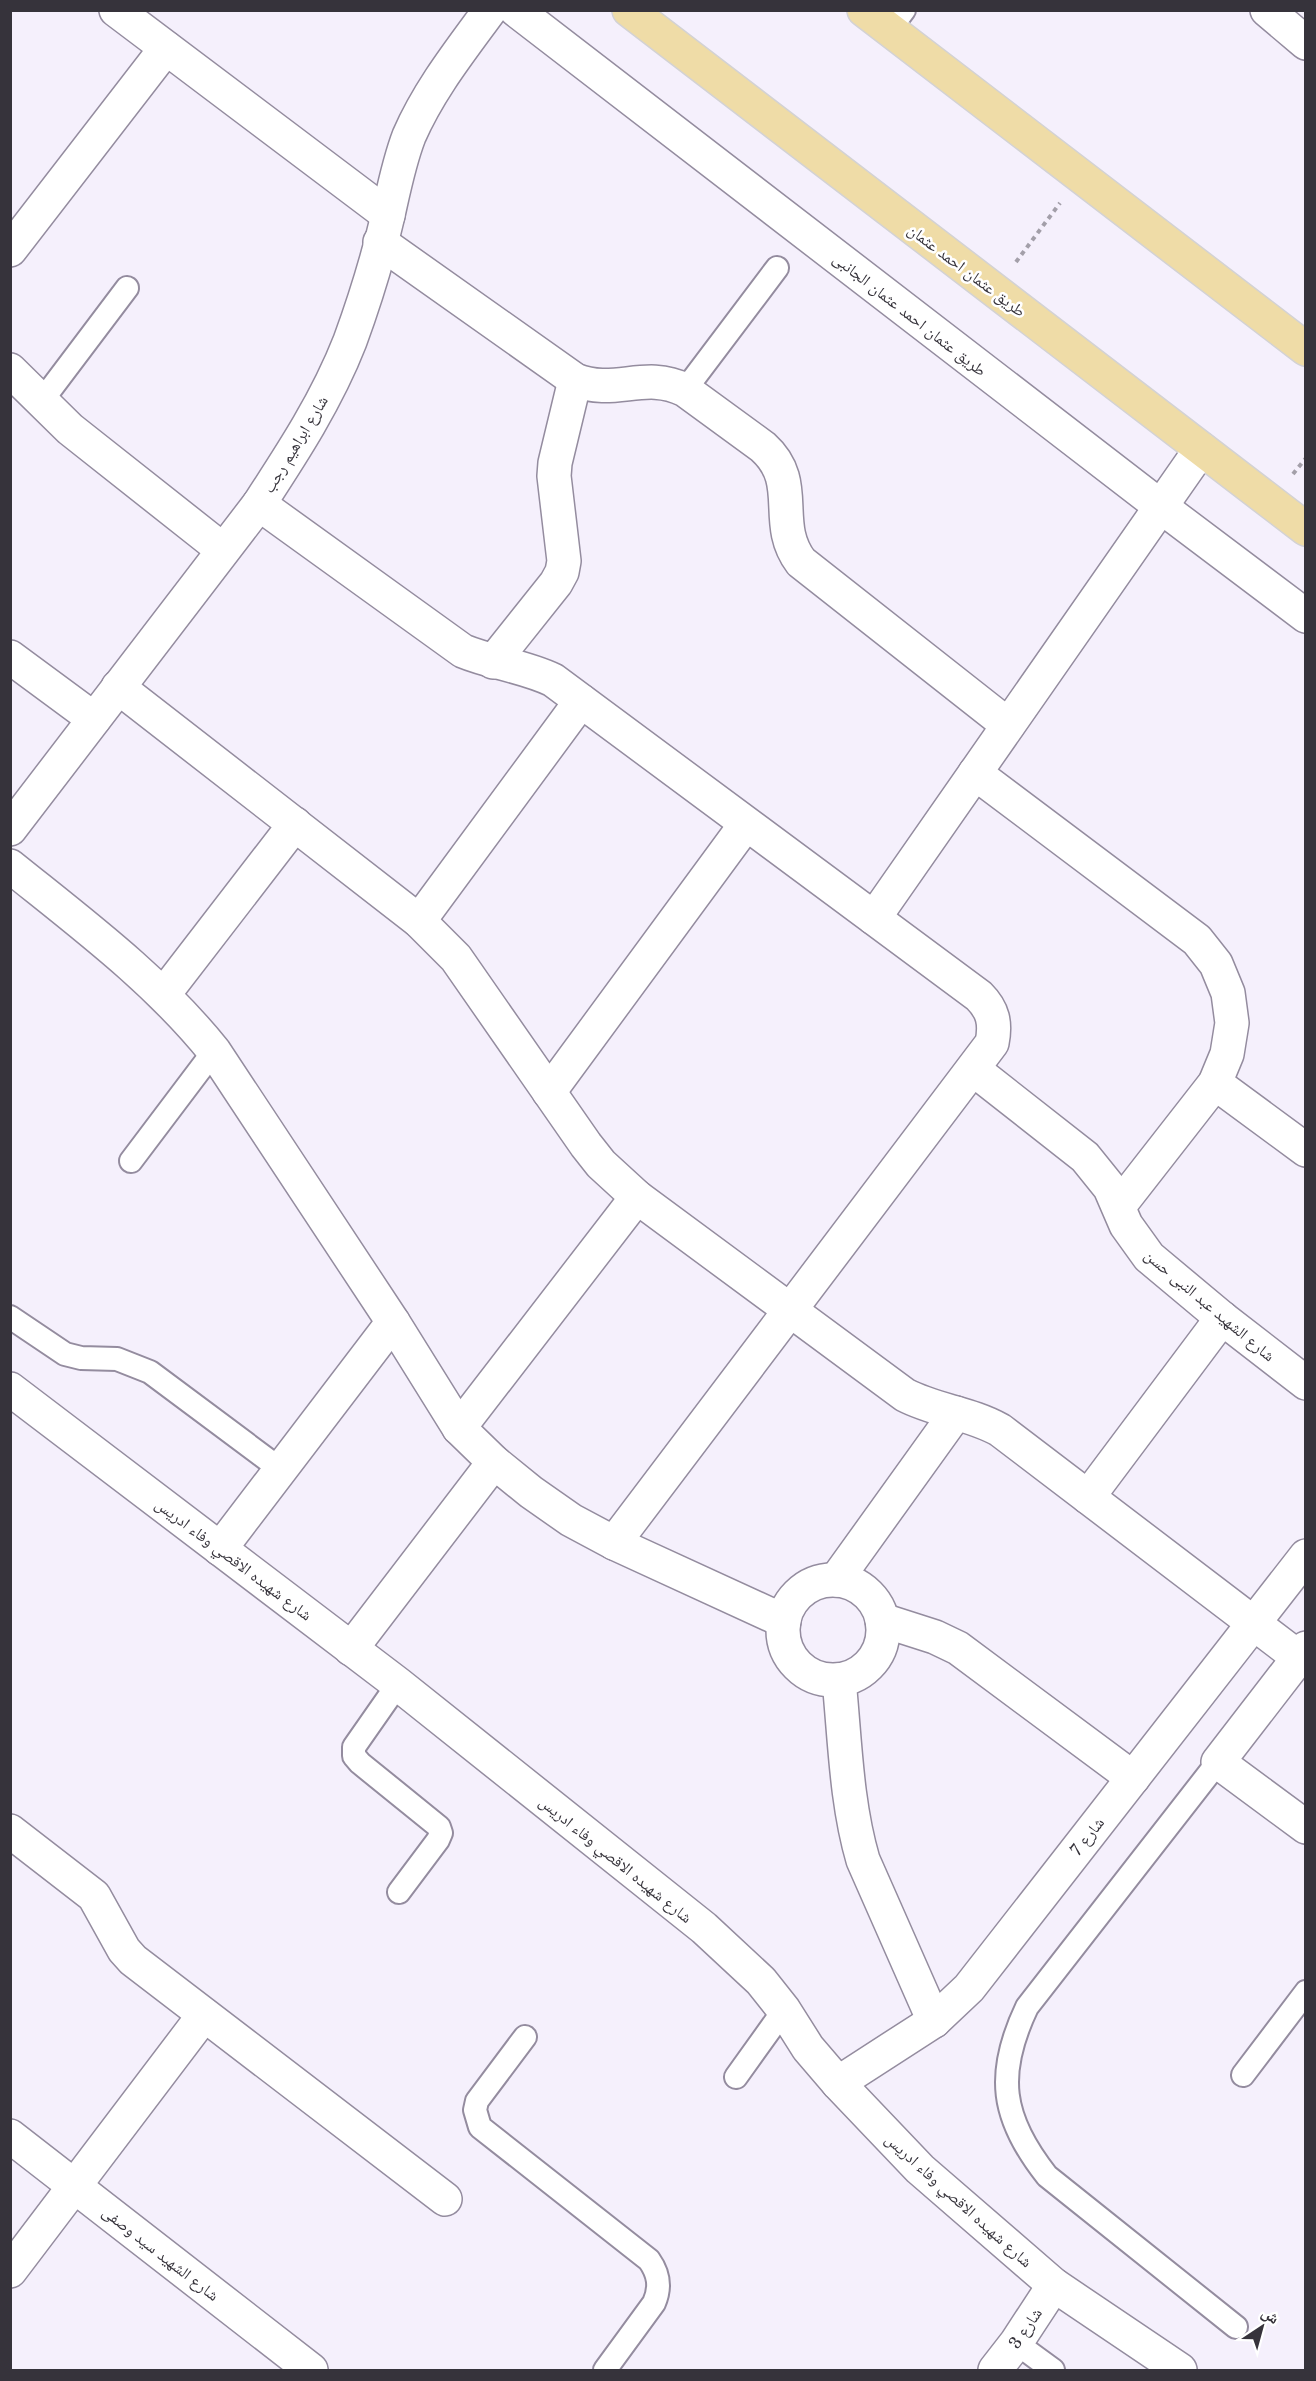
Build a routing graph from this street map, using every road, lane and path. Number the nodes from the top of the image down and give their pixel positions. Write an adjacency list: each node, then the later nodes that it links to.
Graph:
1 (116, 10): 8 (street)
2 (490, 10): 10 (street, شارع ابراهيم رجب)
3 (516, 10): 22 (street, طريق عثمان احمد عثمان الجانبى)
4 (629, 10): 14 (main road, طريق عثمان احمد عثمان)
5 (1267, 10): 7 (street)
6 (886, 17): 9 (main road)
7 (1305, 43)
8 (166, 48): 10 (street); 11 (street)
9 (1080, 176): 14 (path); 15 (main road)
10 (384, 229): 17 (street); 21 (street, شارع ابراهيم رجب)
11 (10, 250)
12 (777, 268): 18 (lane)
13 (127, 288): 19 (lane)
14 (994, 291): 20 (main road, طريق عثمان احمد عثمان)
15 (1305, 349)
16 (10, 370): 19 (street)
17 (574, 380): 18 (street); 27 (street)
18 (685, 390): 31 (street)
19 (41, 402): 24 (street)
20 (1201, 449): 22 (street); 23 (main road, طريق عثمان احمد عثمان)
21 (259, 504): 24 (street, شارع ابراهيم رجب); 27 (street)
22 (1160, 506): 25 (street, طريق عثمان احمد عثمان الجانبى); 31 (street)
23 (1305, 529)
24 (223, 550): 28 (street, شارع ابراهيم رجب)
25 (1305, 616)
26 (10, 657): 30 (street)
27 (493, 662): 29 (street)
28 (118, 687): 30 (street, شارع ابراهيم رجب); 33 (street)
29 (581, 701): 34 (street); 38 (street)
30 (94, 719): 35 (street, شارع ابراهيم رجب)
31 (1008, 725): 32 (street)
32 (975, 773): 37 (street); 42 (street)
33 (295, 824): 38 (street); 39 (street)
34 (746, 824): 37 (street); 43 (street)
35 (10, 830)
36 (10, 866): 39 (street)
37 (874, 918): 41 (street)
38 (419, 921): 43 (street)
39 (164, 994): 40 (street)
40 (214, 1051): 45 (lane); 51 (street)
41 (973, 1069): 47 (street, شارع الشهيد عبد النبى حسن); 48 (street)
42 (1215, 1083): 44 (street); 47 (street)
43 (549, 1092): 46 (street)
44 (1305, 1150)
45 (130, 1161)
46 (637, 1197): 48 (street); 55 (street)
47 (1119, 1206): 50 (street, شارع الشهيد عبد النبى حسن)
48 (790, 1310): 54 (street); 59 (street)
49 (10, 1317): 57 (lane)
50 (1222, 1318): 52 (street, شارع الشهيد عبد النبى حسن); 58 (street)
51 (393, 1322): 55 (street); 57 (street)
52 (1305, 1383)
53 (10, 1389): 60 (street, شارع شهيده الاقصي وفاء ادريس)
54 (956, 1413): 58 (street); 62 (street)
55 (459, 1428): 56 (street)
56 (494, 1462): 59 (street); 66 (street)
57 (280, 1469): 60 (street)
58 (1088, 1497): 65 (street)
59 (614, 1542): 64 (street)
60 (220, 1549): 66 (street, شارع شهيده الاقصي وفاء ادريس)
61 (1305, 1556): 65 (street, شارع 7)
62 (836, 1580): 63 (street); 64 (street)
63 (882, 1620): 68 (street); 71 (street)
64 (784, 1621): 68 (street)
65 (1254, 1623): 67 (street); 71 (street, شارع 7)
66 (351, 1649): 69 (street, شارع شهيده الاقصي وفاء ادريس)
67 (1300, 1663): 70 (street)
68 (839, 1680): 78 (street)
69 (398, 1684): 74 (lane); 76 (street, شارع شهيده الاقصي وفاء ادريس)
70 (1218, 1762): 72 (street); 88 (lane)
71 (1133, 1778): 78 (street, شارع 7)
72 (1305, 1827)
73 (10, 1831): 77 (street)
74 (399, 1892)
75 (1305, 1992): 80 (lane)
76 (784, 2010): 81 (lane); 82 (street, شارع شهيده الاقصي وفاء ادريس)
77 (204, 2015): 84 (street); 85 (street)
78 (934, 2021): 82 (street, شارع 7)
79 (525, 2037): 91 (lane)
80 (1243, 2074)
81 (736, 2077)
82 (838, 2083): 87 (street, شارع شهيده الاقصي وفاء ادريس)
83 (10, 2136): 84 (street, شارع الشهيد سيد وصفى)
84 (75, 2186): 86 (street); 90 (street, شارع الشهيد سيد وصفى)
85 (444, 2199)
86 (10, 2271)
87 (1054, 2285): 89 (street, شارع 3); 94 (street, شارع شهيده الاقصي وفاء ادريس)
88 (1236, 2327)
89 (1016, 2343): 92 (street, شارع 3); 93 (lane)
90 (311, 2370)
91 (605, 2370)
92 (995, 2370)
93 (1053, 2370)
94 (1180, 2370)

